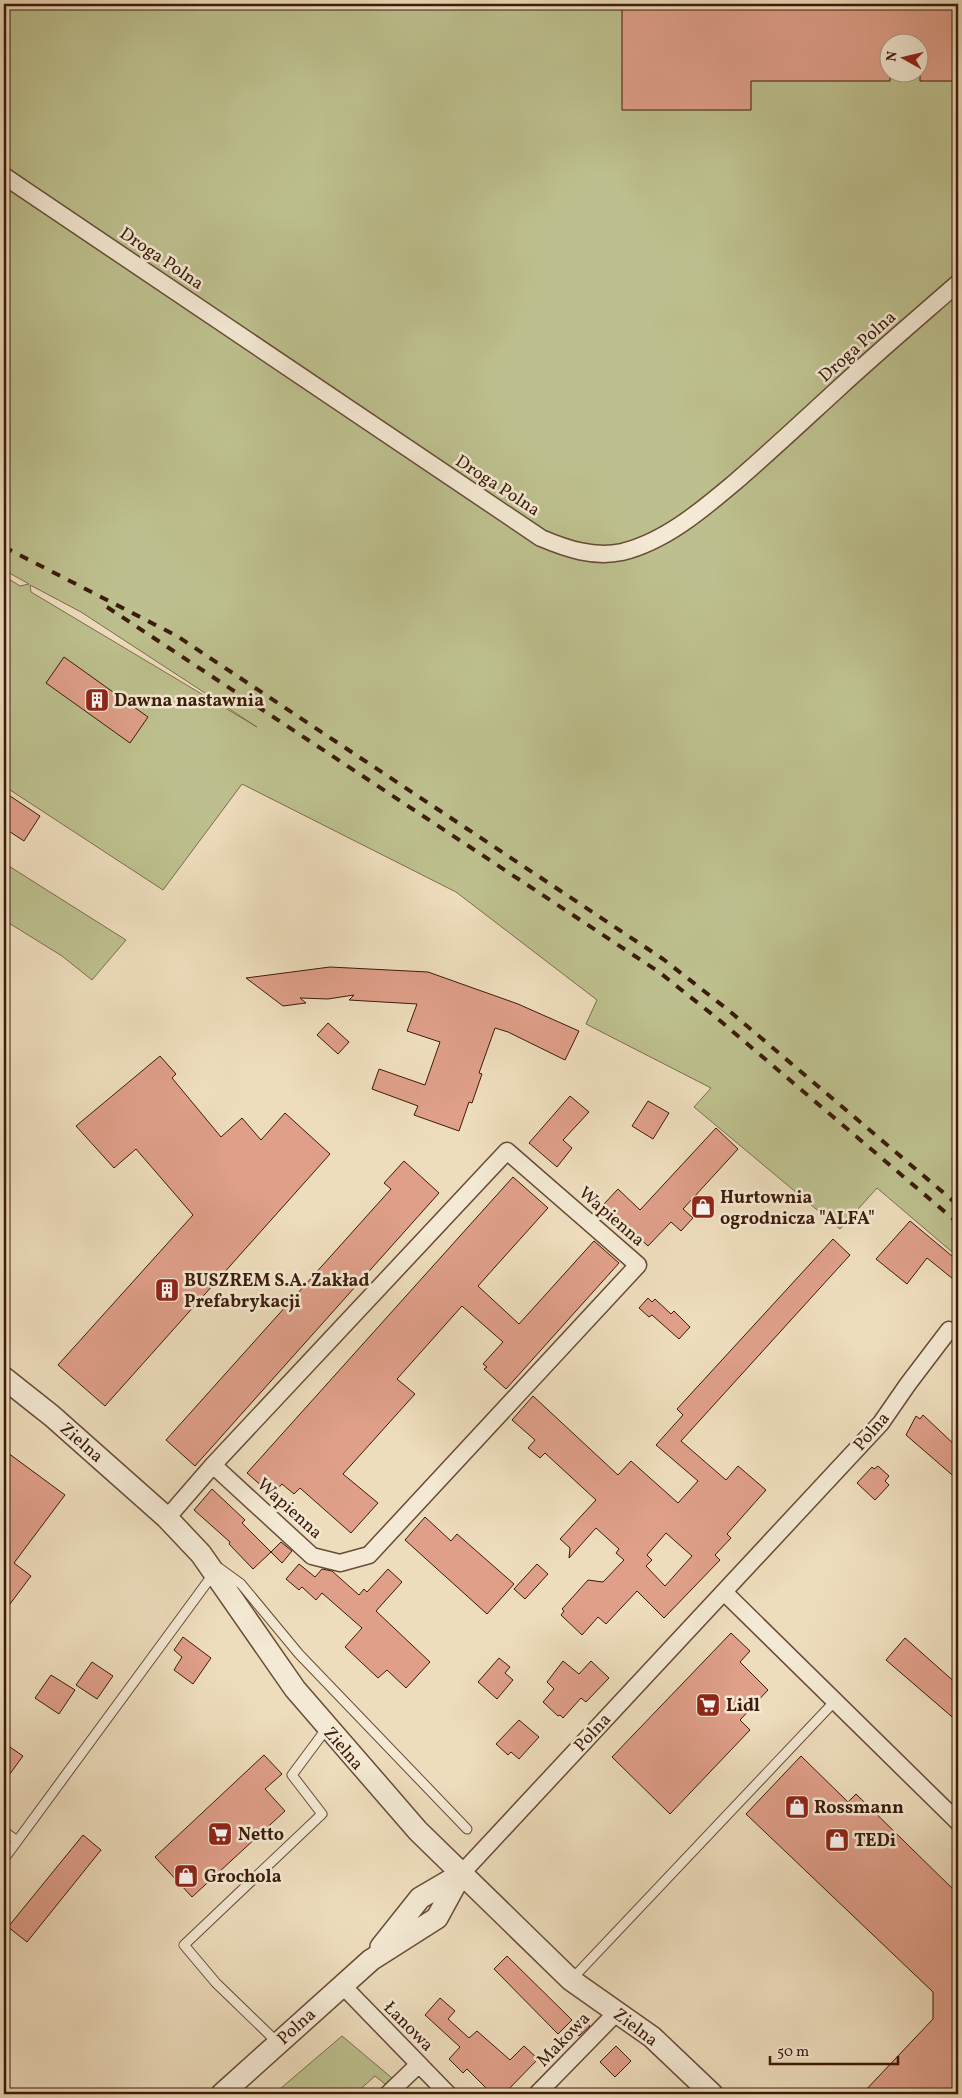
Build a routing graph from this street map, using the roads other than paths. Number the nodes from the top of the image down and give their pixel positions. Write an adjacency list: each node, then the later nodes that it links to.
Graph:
1 (4, 176): 2 (street, Droga Polna)
2 (958, 283)
3 (949, 1330): 9 (street, Polna)
4 (4, 1378): 6 (street, Zielna)
5 (213, 1465): 5 (street, Wapienna); 6 (street, Wapienna)
6 (167, 1518): 7 (street, Zielna)
7 (201, 1554): 8 (street, Zielna); 13 (lane)
8 (214, 1573): 11 (street, Zielna); 15 (lane)
9 (724, 1592): 10 (street); 17 (street, Polna)
10 (835, 1701): 12 (street); 18 (lane)
11 (327, 1728): 17 (street, Zielna); 21 (lane)
12 (958, 1822)
13 (467, 1829)
14 (4, 1831): 15 (lane)
15 (17, 1841): 16 (lane)
16 (4, 1858)
17 (461, 1874): 18 (street, Zielna); 19 (street, Polna)
18 (570, 1980): 20 (street, Zielna)
19 (342, 1985): 21 (street, Polna); 22 (street, Łanowa)
20 (618, 2012): 26 (street, Makowa); 27 (street, Zielna)
21 (278, 2043): 23 (street, Polna)
22 (419, 2064): 24 (street); 25 (street, Łanowa)
23 (222, 2094)
24 (388, 2094)
25 (448, 2094)
26 (536, 2094)
27 (712, 2094)

